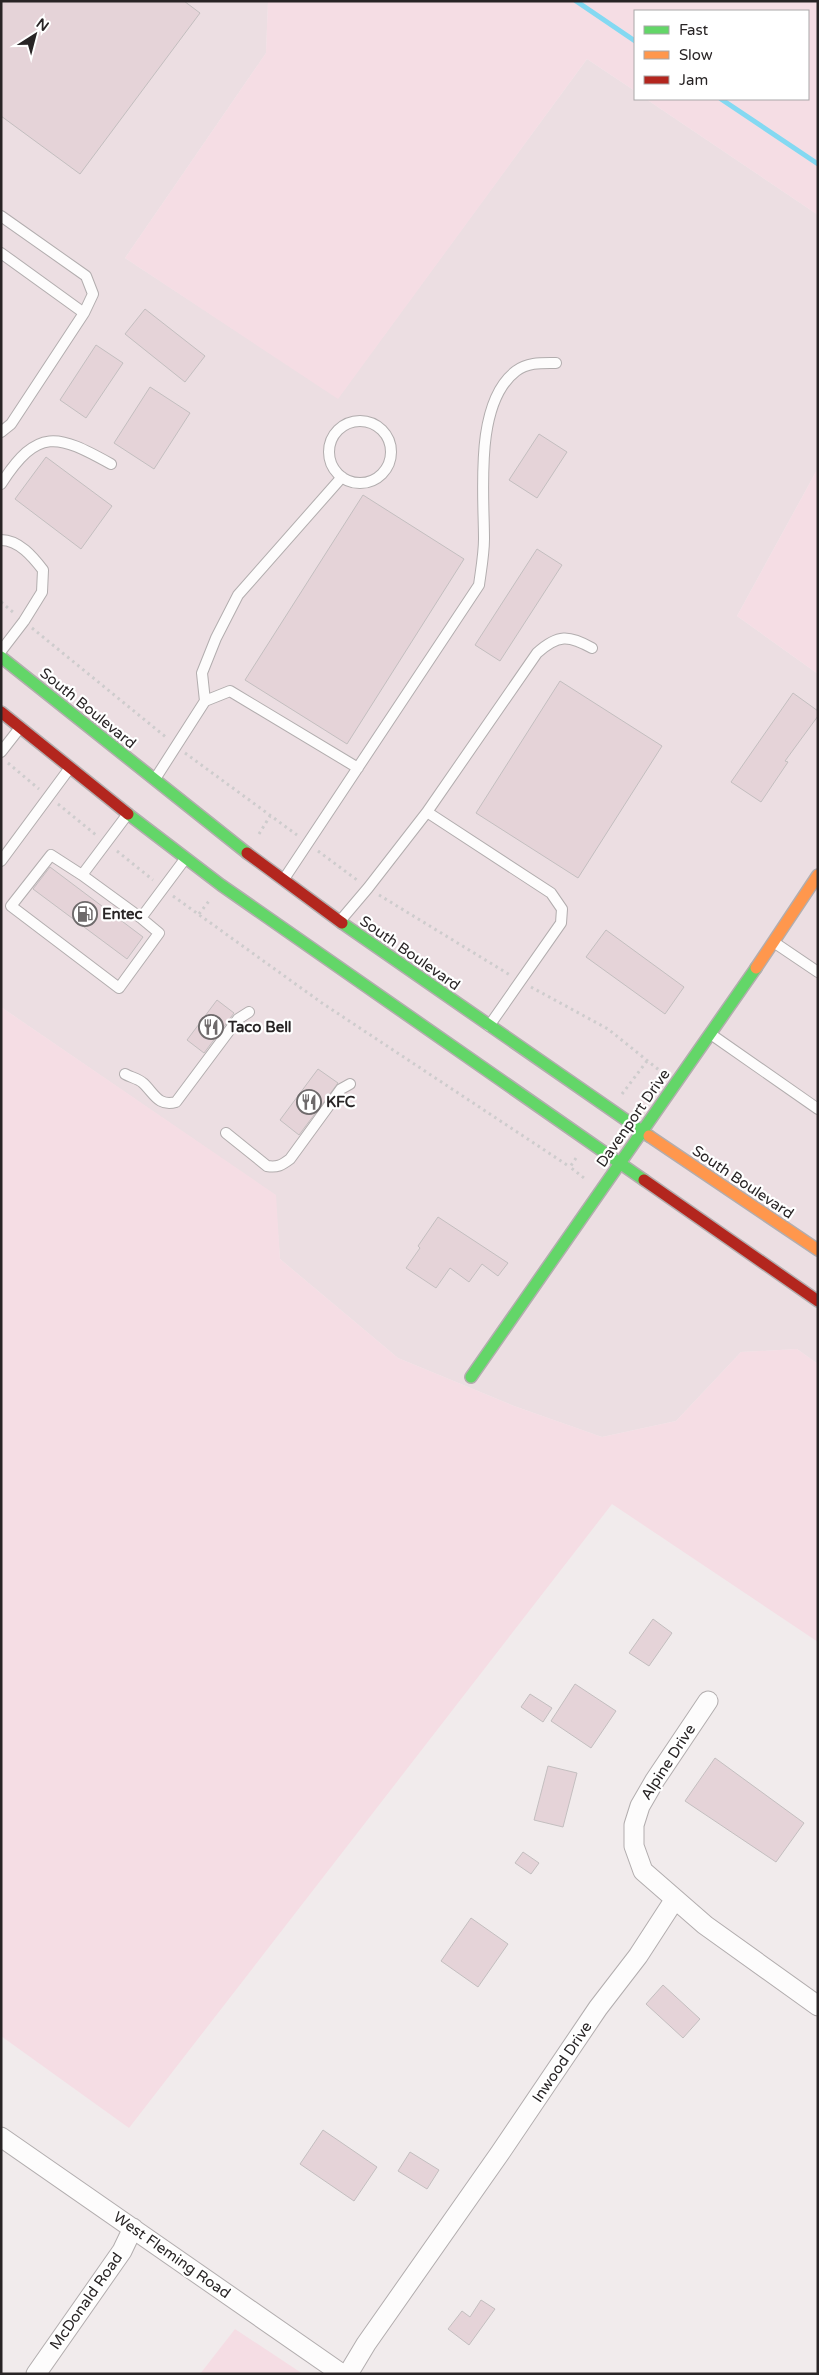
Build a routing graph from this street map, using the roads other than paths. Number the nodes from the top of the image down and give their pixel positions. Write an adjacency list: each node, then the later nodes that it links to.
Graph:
1 (1, 216): 3 (lane)
2 (1, 253): 3 (lane)
3 (84, 313): 5 (lane)
4 (556, 363): 18 (lane)
5 (1, 432)
6 (112, 464): 8 (lane)
7 (342, 477): 7 (lane); 13 (lane)
8 (1, 484)
9 (1, 540): 11 (lane)
10 (592, 648): 23 (lane)
11 (1, 651)
12 (1, 657): 20 (main road, South Boulevard)
13 (205, 701): 18 (lane); 20 (lane)
14 (1, 712): 15 (main road)
15 (20, 728): 16 (main road); 17 (lane)
16 (41, 745): 19 (main road); 21 (main road)
17 (1, 752)
18 (358, 768): 29 (lane)
19 (70, 769): 24 (main road); 26 (lane)
20 (154, 781): 22 (main road); 29 (main road, South Boulevard)
21 (115, 789)
22 (144, 790)
23 (426, 812): 31 (lane); 35 (lane)
24 (127, 814): 25 (main road); 27 (lane)
25 (186, 858): 30 (lane); 38 (main road)
26 (1, 861)
27 (82, 875): 30 (lane); 30 (lane)
28 (818, 875): 32 (main road, Davenport Drive)
29 (284, 880): 31 (main road, South Boulevard)
30 (141, 918)
31 (339, 922): 35 (main road, South Boulevard)
32 (773, 942): 33 (lane); 36 (main road, Davenport Drive)
33 (818, 972)
34 (249, 1012): 37 (lane)
35 (489, 1026): 40 (main road, South Boulevard)
36 (711, 1035): 42 (lane); 44 (main road, Davenport Drive)
37 (125, 1074)
38 (490, 1074): 43 (main road); 46 (main road)
39 (350, 1084): 45 (lane)
40 (572, 1084): 41 (main road); 44 (main road, South Boulevard)
41 (575, 1099)
42 (818, 1109)
43 (566, 1110)
44 (641, 1132): 46 (main road, Davenport Drive); 47 (main road, South Boulevard)
45 (226, 1133)
46 (619, 1163): 48 (main road); 49 (main road, Davenport Drive)
47 (818, 1250)
48 (818, 1301)
49 (471, 1377)
50 (708, 1701): 51 (street, Alpine Drive)
51 (675, 1899): 52 (street); 57 (street, Inwood Drive)
52 (818, 2006)
53 (1, 2136): 54 (street, West Fleming Road)
54 (133, 2228): 55 (street, McDonald Road); 56 (street, West Fleming Road)
55 (36, 2374)
56 (342, 2374)
57 (348, 2374)

